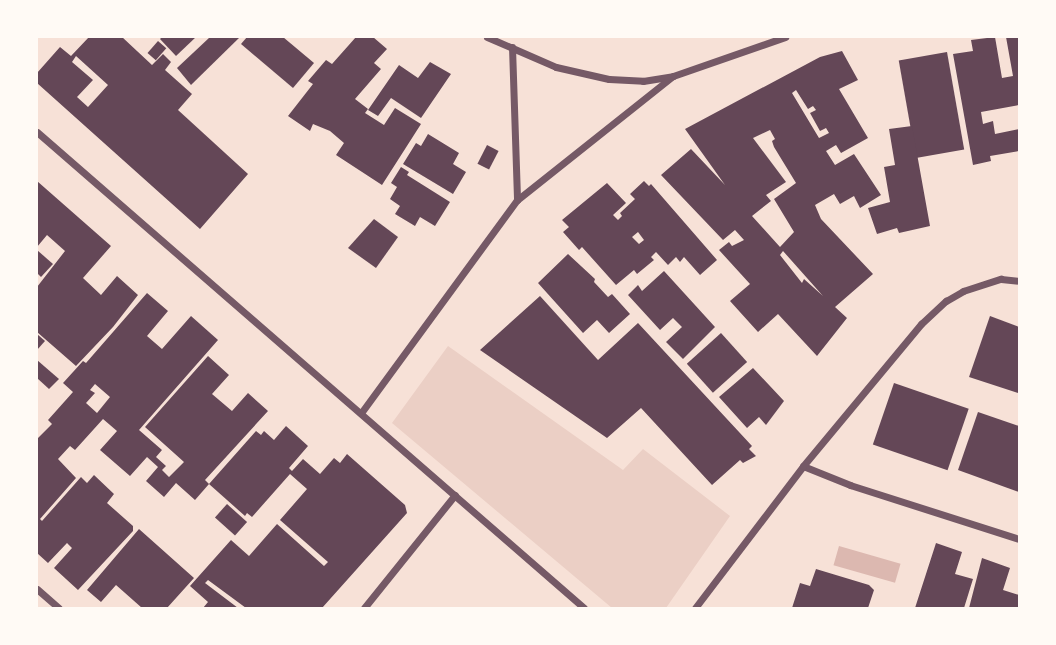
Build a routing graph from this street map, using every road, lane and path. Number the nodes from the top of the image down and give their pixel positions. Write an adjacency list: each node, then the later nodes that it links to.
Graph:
1 (487, 37): 3 (street)
2 (785, 37): 4 (street)
3 (512, 47): 4 (street); 6 (street)
4 (673, 76): 6 (street)
5 (37, 132): 8 (street)
6 (517, 200): 8 (street)
7 (1019, 281): 9 (street)
8 (361, 413): 10 (street)
9 (803, 466): 11 (street); 16 (street)
10 (455, 495): 14 (street); 15 (street)
11 (1019, 539)
12 (37, 589): 13 (street)
13 (59, 608)
14 (364, 608)
15 (584, 608)
16 (695, 608)

